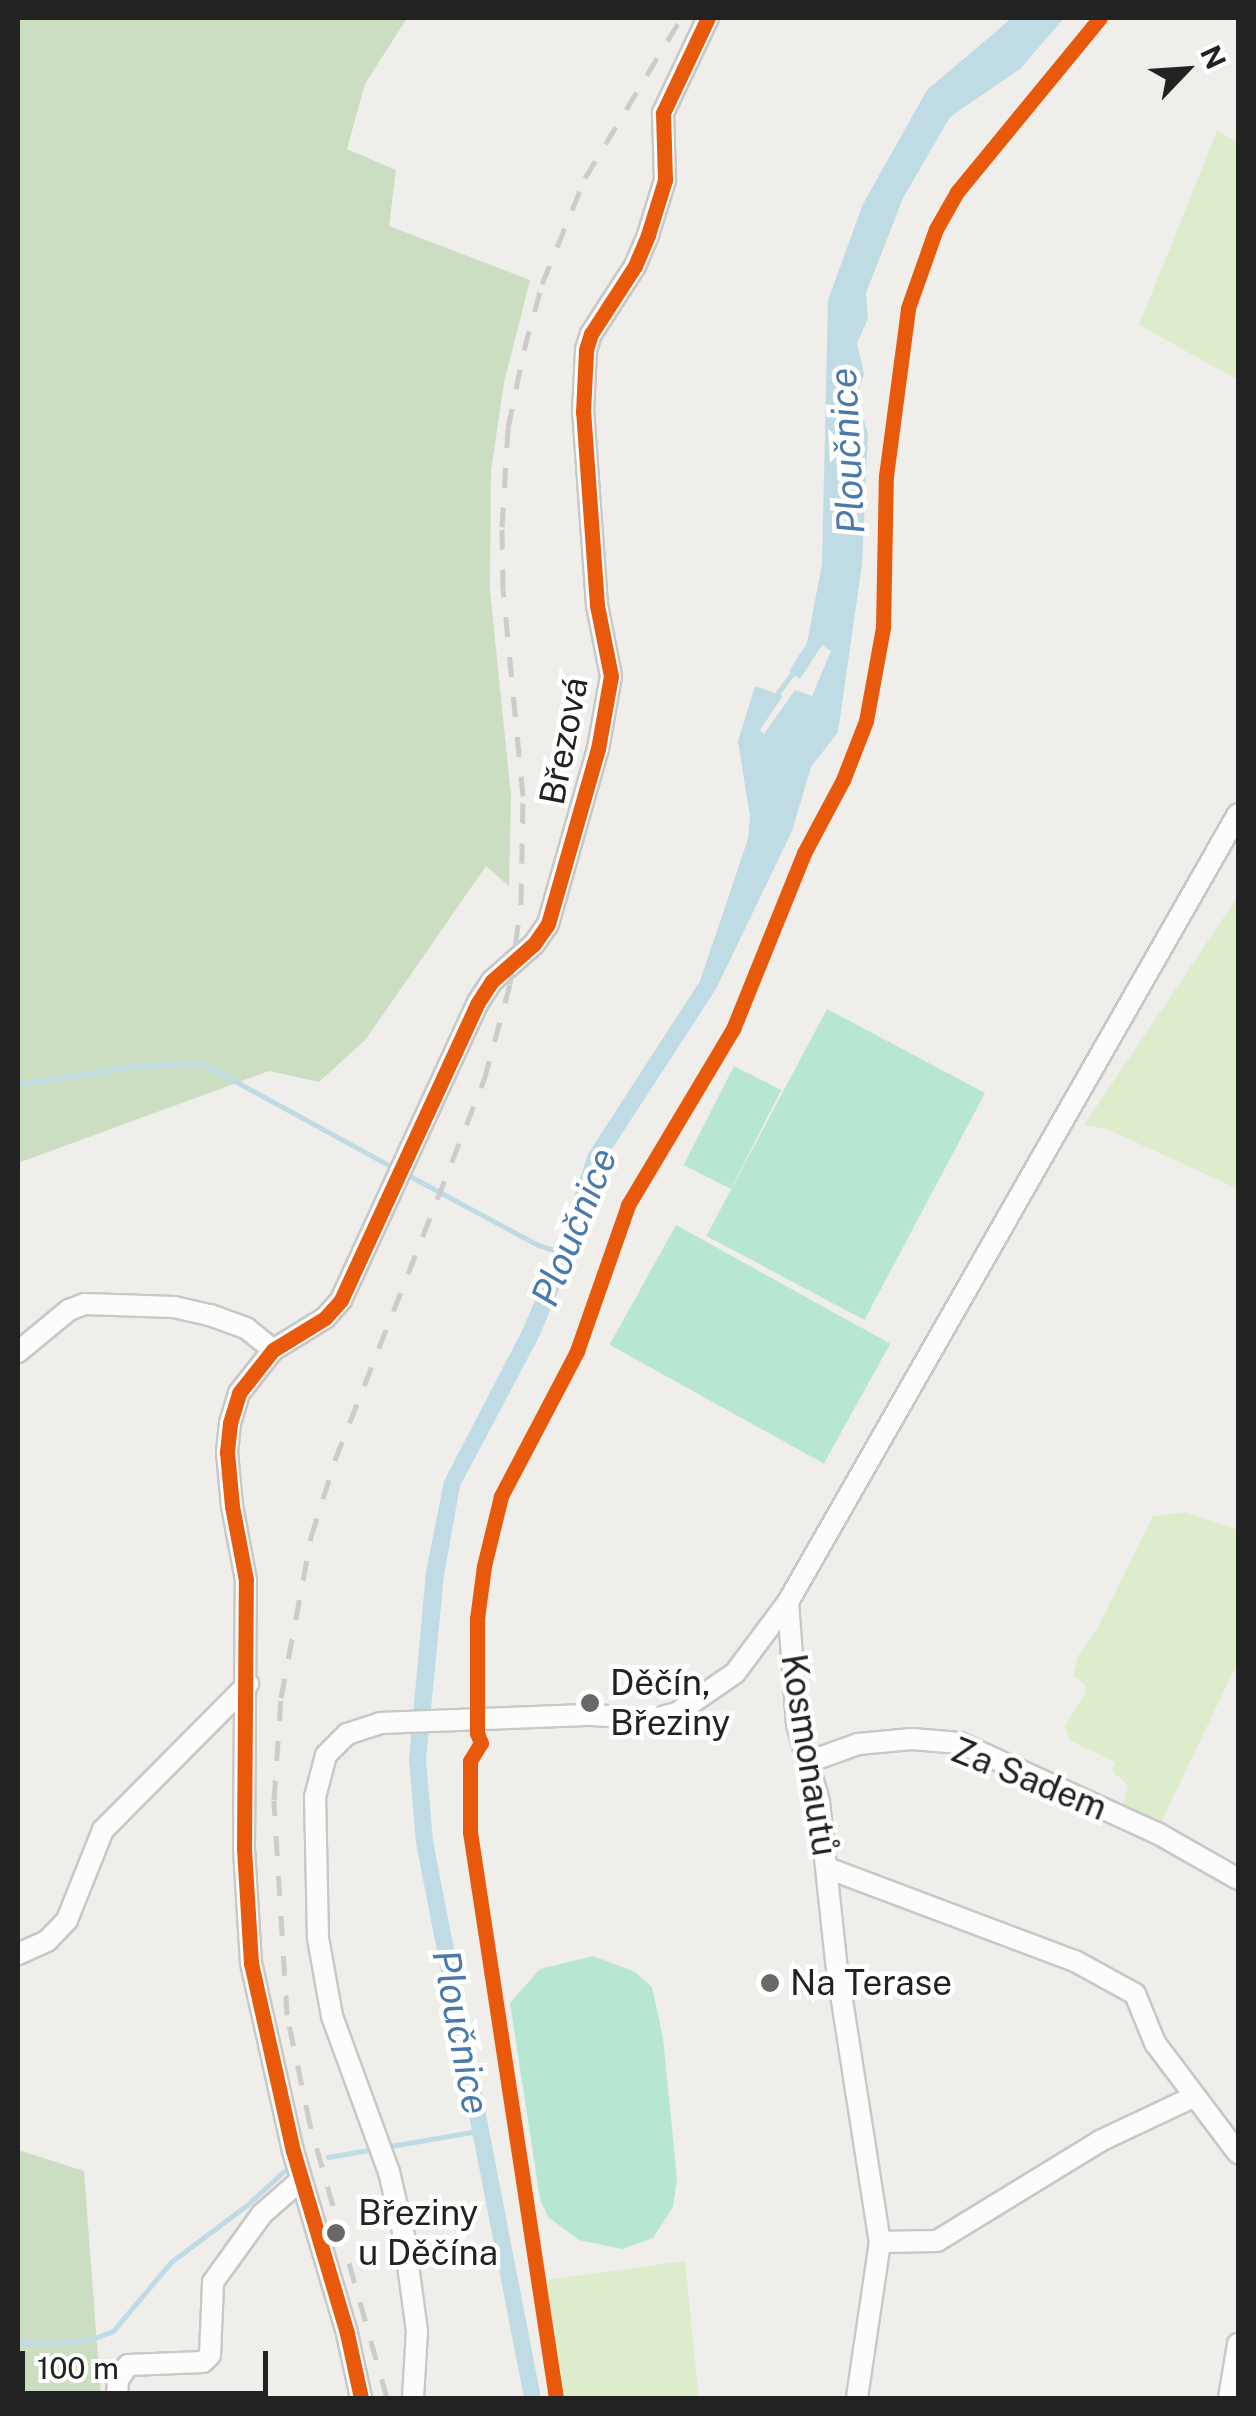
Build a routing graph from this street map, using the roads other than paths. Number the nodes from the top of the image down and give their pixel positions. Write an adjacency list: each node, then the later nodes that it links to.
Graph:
1 (708, 18): 3 (street, Březová)
2 (1238, 814): 5 (street, Kosmonautů)
3 (273, 1350): 4 (street); 8 (street, Březová)
4 (18, 1352)
5 (788, 1602): 6 (street); 7 (street, Kosmonautů)
6 (754, 1651): 7 (street); 20 (street)
7 (793, 1665): 9 (street, Kosmonautů)
8 (248, 1684): 12 (street); 15 (street, Březová)
9 (808, 1762): 10 (street, Kosmonautů); 11 (street, Za Sadem)
10 (827, 1868): 13 (street); 16 (street, Kosmonautů)
11 (1238, 1879)
12 (18, 1954)
13 (1193, 2097): 14 (street); 16 (street)
14 (1238, 2153)
15 (301, 2180): 18 (street); 19 (street, Březová)
16 (880, 2242): 21 (street, Kosmonautů)
17 (1238, 2344): 22 (street)
18 (117, 2398)
19 (361, 2398)
20 (413, 2398)
21 (856, 2398)
22 (1229, 2398)

